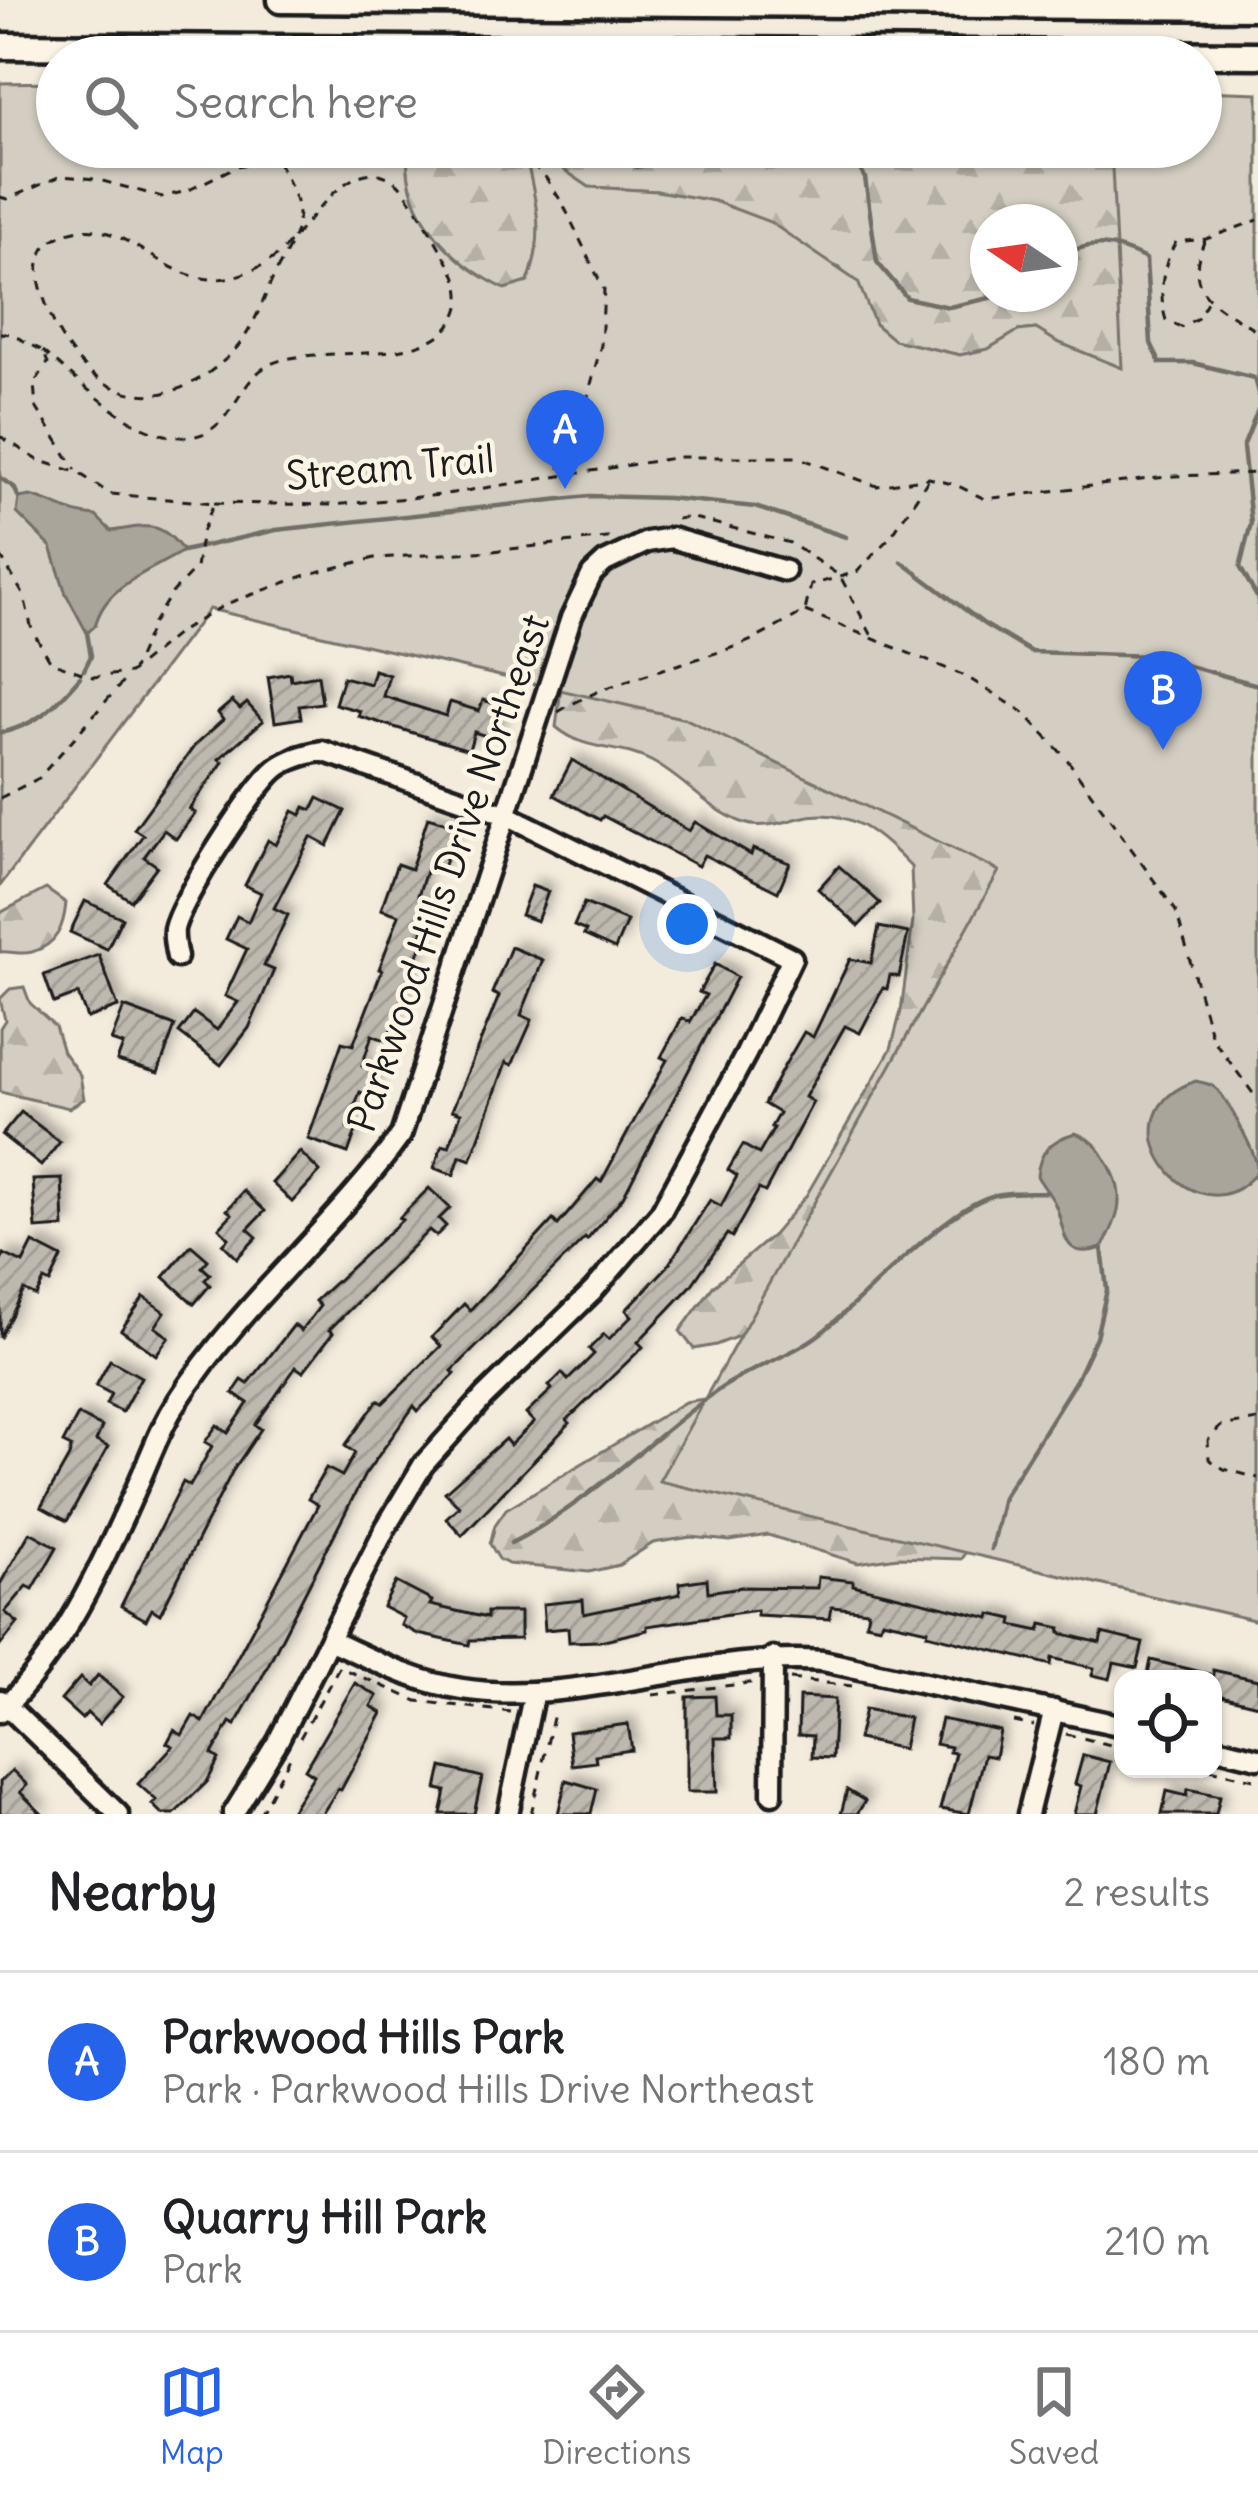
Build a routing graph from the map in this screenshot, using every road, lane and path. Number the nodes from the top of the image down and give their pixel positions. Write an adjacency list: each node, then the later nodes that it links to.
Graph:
1 (281, 0): 2 (main road)
2 (1258, 7)
3 (0, 46): 4 (main road)
4 (36, 46)
5 (1222, 55): 6 (main road)
6 (1258, 55)
7 (233, 168): 10 (path)
8 (281, 168): 12 (path)
9 (535, 168): 22 (path)
10 (0, 197)
11 (1258, 220): 13 (path)
12 (295, 235): 12 (path); 17 (path)
13 (1206, 238): 14 (path); 14 (path)
14 (1207, 302): 15 (path)
15 (1258, 331)
16 (0, 333): 17 (path)
17 (44, 351): 19 (path)
18 (0, 436): 19 (path, Stream Trail)
19 (79, 473): 23 (path, Stream Trail)
20 (1256, 473): 21 (path)
21 (929, 478): 22 (path, Stream Trail); 28 (path)
22 (559, 479): 23 (path, Stream Trail)
23 (214, 503): 31 (path)
24 (678, 519): 28 (path)
25 (623, 536): 31 (path)
26 (0, 555): 31 (path)
27 (784, 571): 32 (street, Parkwood Hills Drive Northeast)
28 (840, 576): 29 (path); 30 (path)
29 (805, 611): 30 (path); 32 (path)
30 (872, 636): 36 (path)
31 (130, 673): 33 (path)
32 (536, 726): 34 (street, Parkwood Hills Drive Northeast)
33 (0, 798)
34 (507, 815): 35 (street); 39 (street); 45 (street, Parkwood Hills Drive Northeast)
35 (177, 957)
36 (1258, 1100)
37 (1258, 1420): 38 (path)
38 (1258, 1478)
39 (331, 1641): 43 (street); 59 (street)
40 (773, 1657): 41 (street); 43 (street); 47 (street)
41 (774, 1680): 42 (path); 44 (path); 57 (street)
42 (863, 1688)
43 (534, 1692): 61 (street)
44 (643, 1697)
45 (2, 1706): 58 (street)
46 (556, 1708): 62 (path)
47 (1054, 1710): 50 (street); 51 (street)
48 (512, 1713): 60 (path)
49 (1007, 1720): 51 (path)
50 (1114, 1724)
51 (1049, 1730): 52 (path); 63 (street)
52 (1114, 1746)
53 (1222, 1749): 54 (street)
54 (1258, 1758)
55 (1222, 1772): 56 (path)
56 (1258, 1780)
57 (772, 1794)
58 (118, 1814)
59 (233, 1814)
60 (260, 1814)
61 (508, 1814)
62 (531, 1814)
63 (1028, 1814)

